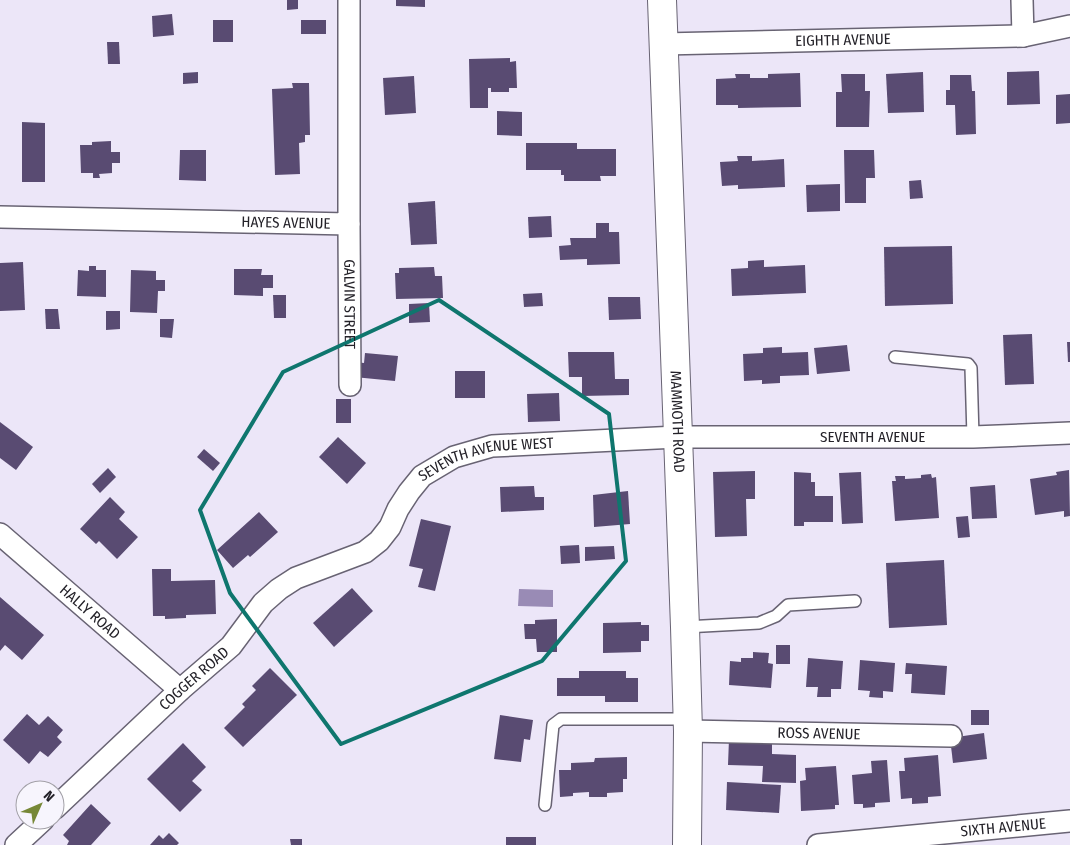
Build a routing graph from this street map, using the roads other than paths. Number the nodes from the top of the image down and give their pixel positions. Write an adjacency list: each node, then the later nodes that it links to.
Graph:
1 (349, 0): 8 (street, HAYES AVENUE)
2 (662, 0): 6 (main road, MAMMOTH ROAD)
3 (1022, 0): 5 (street)
4 (1070, 26): 5 (street, EIGHTH AVENUE)
5 (1023, 36): 6 (street, EIGHTH AVENUE)
6 (663, 44): 13 (main road, MAMMOTH ROAD)
7 (0, 217): 8 (street, HAYES AVENUE)
8 (349, 224): 10 (street, GALVIN STREET)
9 (895, 357): 12 (lane)
10 (350, 385)
11 (1070, 433): 12 (street, SEVENTH AVENUE)
12 (973, 437): 13 (street, SEVENTH AVENUE)
13 (677, 438): 15 (street, SEVENTH AVENUE WEST); 17 (main road, MAMMOTH ROAD)
14 (0, 534): 18 (street, HALLY ROAD)
15 (338, 563): 18 (street, COGGER ROAD)
16 (855, 601): 17 (lane)
17 (685, 627): 19 (main road, MAMMOTH ROAD)
18 (180, 690): 21 (street, COGGER ROAD)
19 (688, 725): 20 (street, ROSS AVENUE); 22 (lane); 28 (main road, MAMMOTH ROAD)
20 (951, 736)
21 (65, 799)
22 (545, 805)
23 (1070, 820): 29 (street, SIXTH AVENUE)
24 (32, 830): 27 (street)
25 (0, 841): 26 (street)
26 (5, 845)
27 (16, 845)
28 (687, 845)
29 (818, 845)

